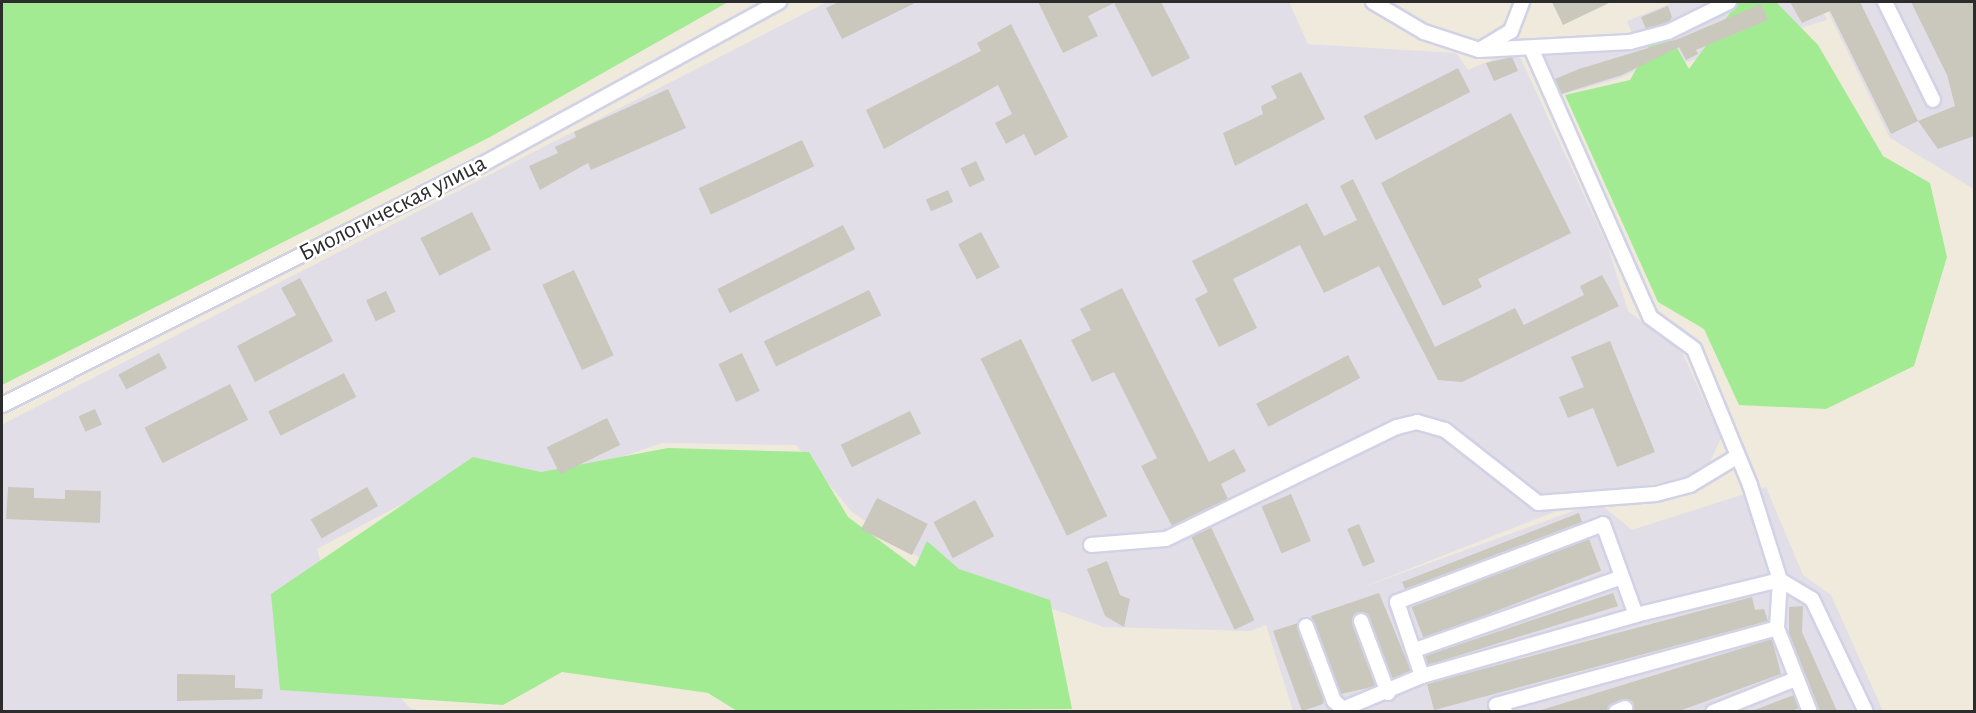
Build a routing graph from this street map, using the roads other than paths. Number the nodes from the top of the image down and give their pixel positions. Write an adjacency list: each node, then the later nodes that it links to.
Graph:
1 (779, 2): 9 (street, Биологическая улица)
2 (1373, 2): 7 (street)
3 (1522, 2): 7 (street)
4 (1729, 2): 6 (street)
5 (1885, 2): 8 (street)
6 (1532, 48): 7 (street); 10 (street)
7 (1479, 50)
8 (1933, 100)
9 (2, 405)
10 (1738, 456): 11 (street); 13 (street)
11 (1091, 545)
12 (1622, 577): 14 (street); 18 (street); 18 (street)
13 (1780, 580): 14 (street); 17 (street); 25 (street)
14 (1636, 615): 19 (street)
15 (1361, 621): 21 (street)
16 (1306, 626): 21 (street)
17 (1777, 628): 20 (street); 22 (street)
18 (1415, 650): 19 (street)
19 (1422, 676): 21 (street)
20 (1796, 680): 23 (street); 24 (street)
21 (1389, 693)
22 (1505, 711)
23 (1713, 711)
24 (1810, 711)
25 (1866, 711)

